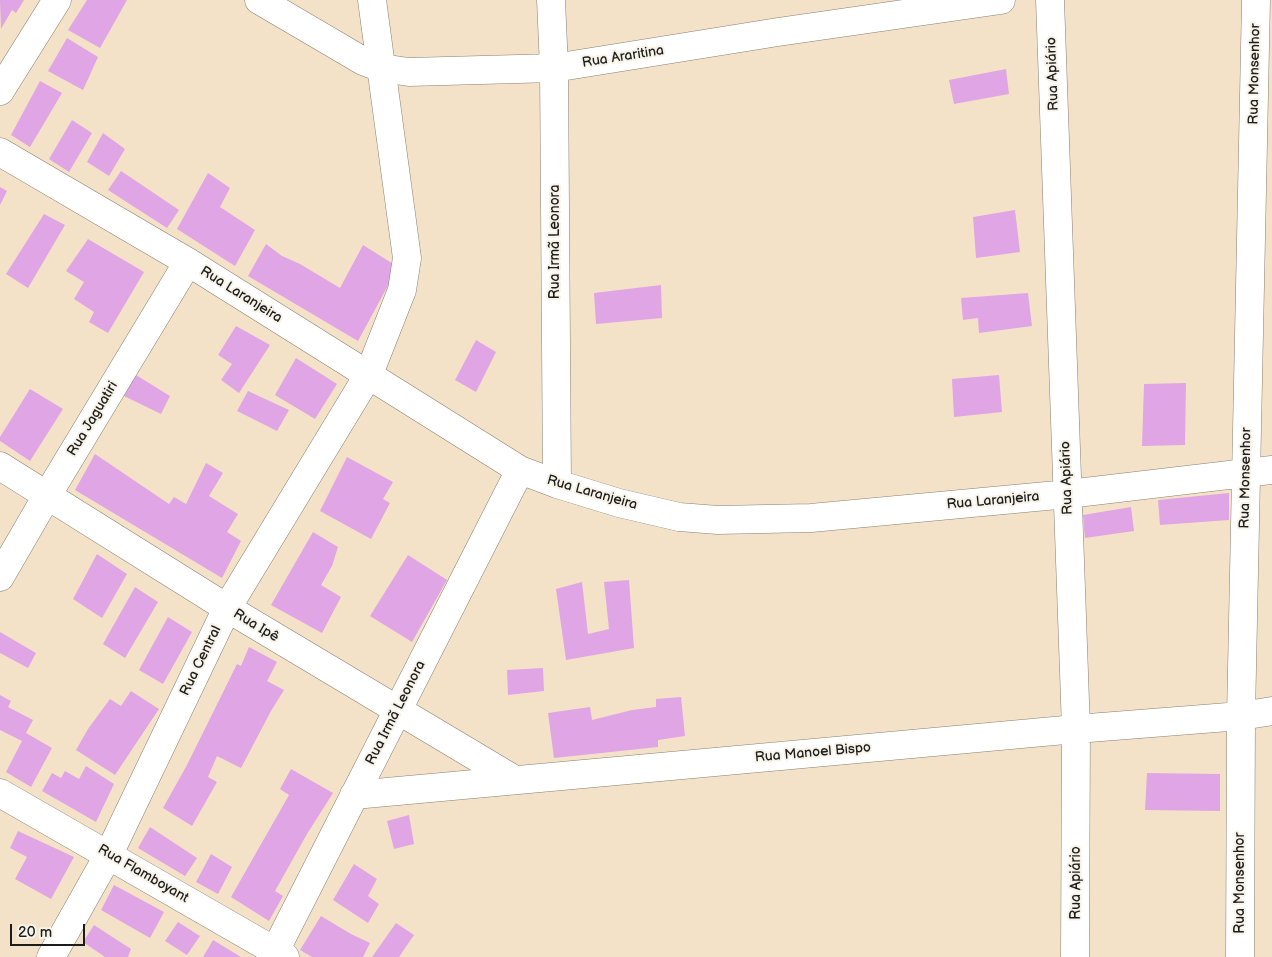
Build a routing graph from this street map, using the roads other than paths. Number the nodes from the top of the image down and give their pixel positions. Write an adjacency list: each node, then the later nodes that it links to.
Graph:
1 (57, 0): 10 (street)
2 (259, 0): 8 (street, Rua Araritina)
3 (372, 0): 8 (street, Rua Central)
4 (551, 0): 9 (street, Rua Irmã Leonora)
5 (1001, 0): 9 (street, Rua Araritina)
6 (1050, 0): 19 (street, Rua Apiário)
7 (1256, 0): 16 (street, Rua Monsenhor)
8 (381, 68): 9 (street, Rua Araritina); 13 (street, Rua Central)
9 (554, 68): 17 (street, Rua Irmã Leonora)
10 (0, 91)
11 (0, 152): 12 (street, Rua Laranjeira)
12 (188, 262): 13 (street, Rua Laranjeira); 18 (street, Rua Jaguatiri)
13 (369, 374): 15 (street, Rua Laranjeira); 21 (street, Rua Central)
14 (0, 466): 18 (street, Rua Ipê)
15 (520, 470): 17 (street, Rua Laranjeira); 22 (street, Rua Irmã Leonora)
16 (1259, 472): 19 (street, Rua Laranjeira); 24 (street, Rua Monsenhor)
17 (557, 484): 19 (street, Rua Laranjeira)
18 (48, 494): 20 (street, Rua Jaguatiri); 21 (street, Rua Ipê)
19 (1068, 494): 25 (street, Rua Apiário)
20 (0, 577)
21 (226, 608): 22 (street, Rua Ipê); 29 (street, Rua Central)
22 (397, 711): 26 (street, Rua Ipê); 28 (street, Rua Irmã Leonora)
23 (1272, 711): 24 (street, Rua Manoel Bispo)
24 (1242, 716): 25 (street, Rua Manoel Bispo); 33 (street, Rua Monsenhor)
25 (1076, 729): 26 (street, Rua Manoel Bispo); 32 (street, Rua Apiário)
26 (515, 780): 28 (street, Rua Manoel Bispo)
27 (0, 793): 29 (street, Rua Flamboyant)
28 (354, 795): 30 (street, Rua Irmã Leonora)
29 (109, 854): 30 (street, Rua Flamboyant); 31 (street, Rua Central)
30 (278, 955)
31 (51, 957)
32 (1075, 957)
33 (1240, 957)

